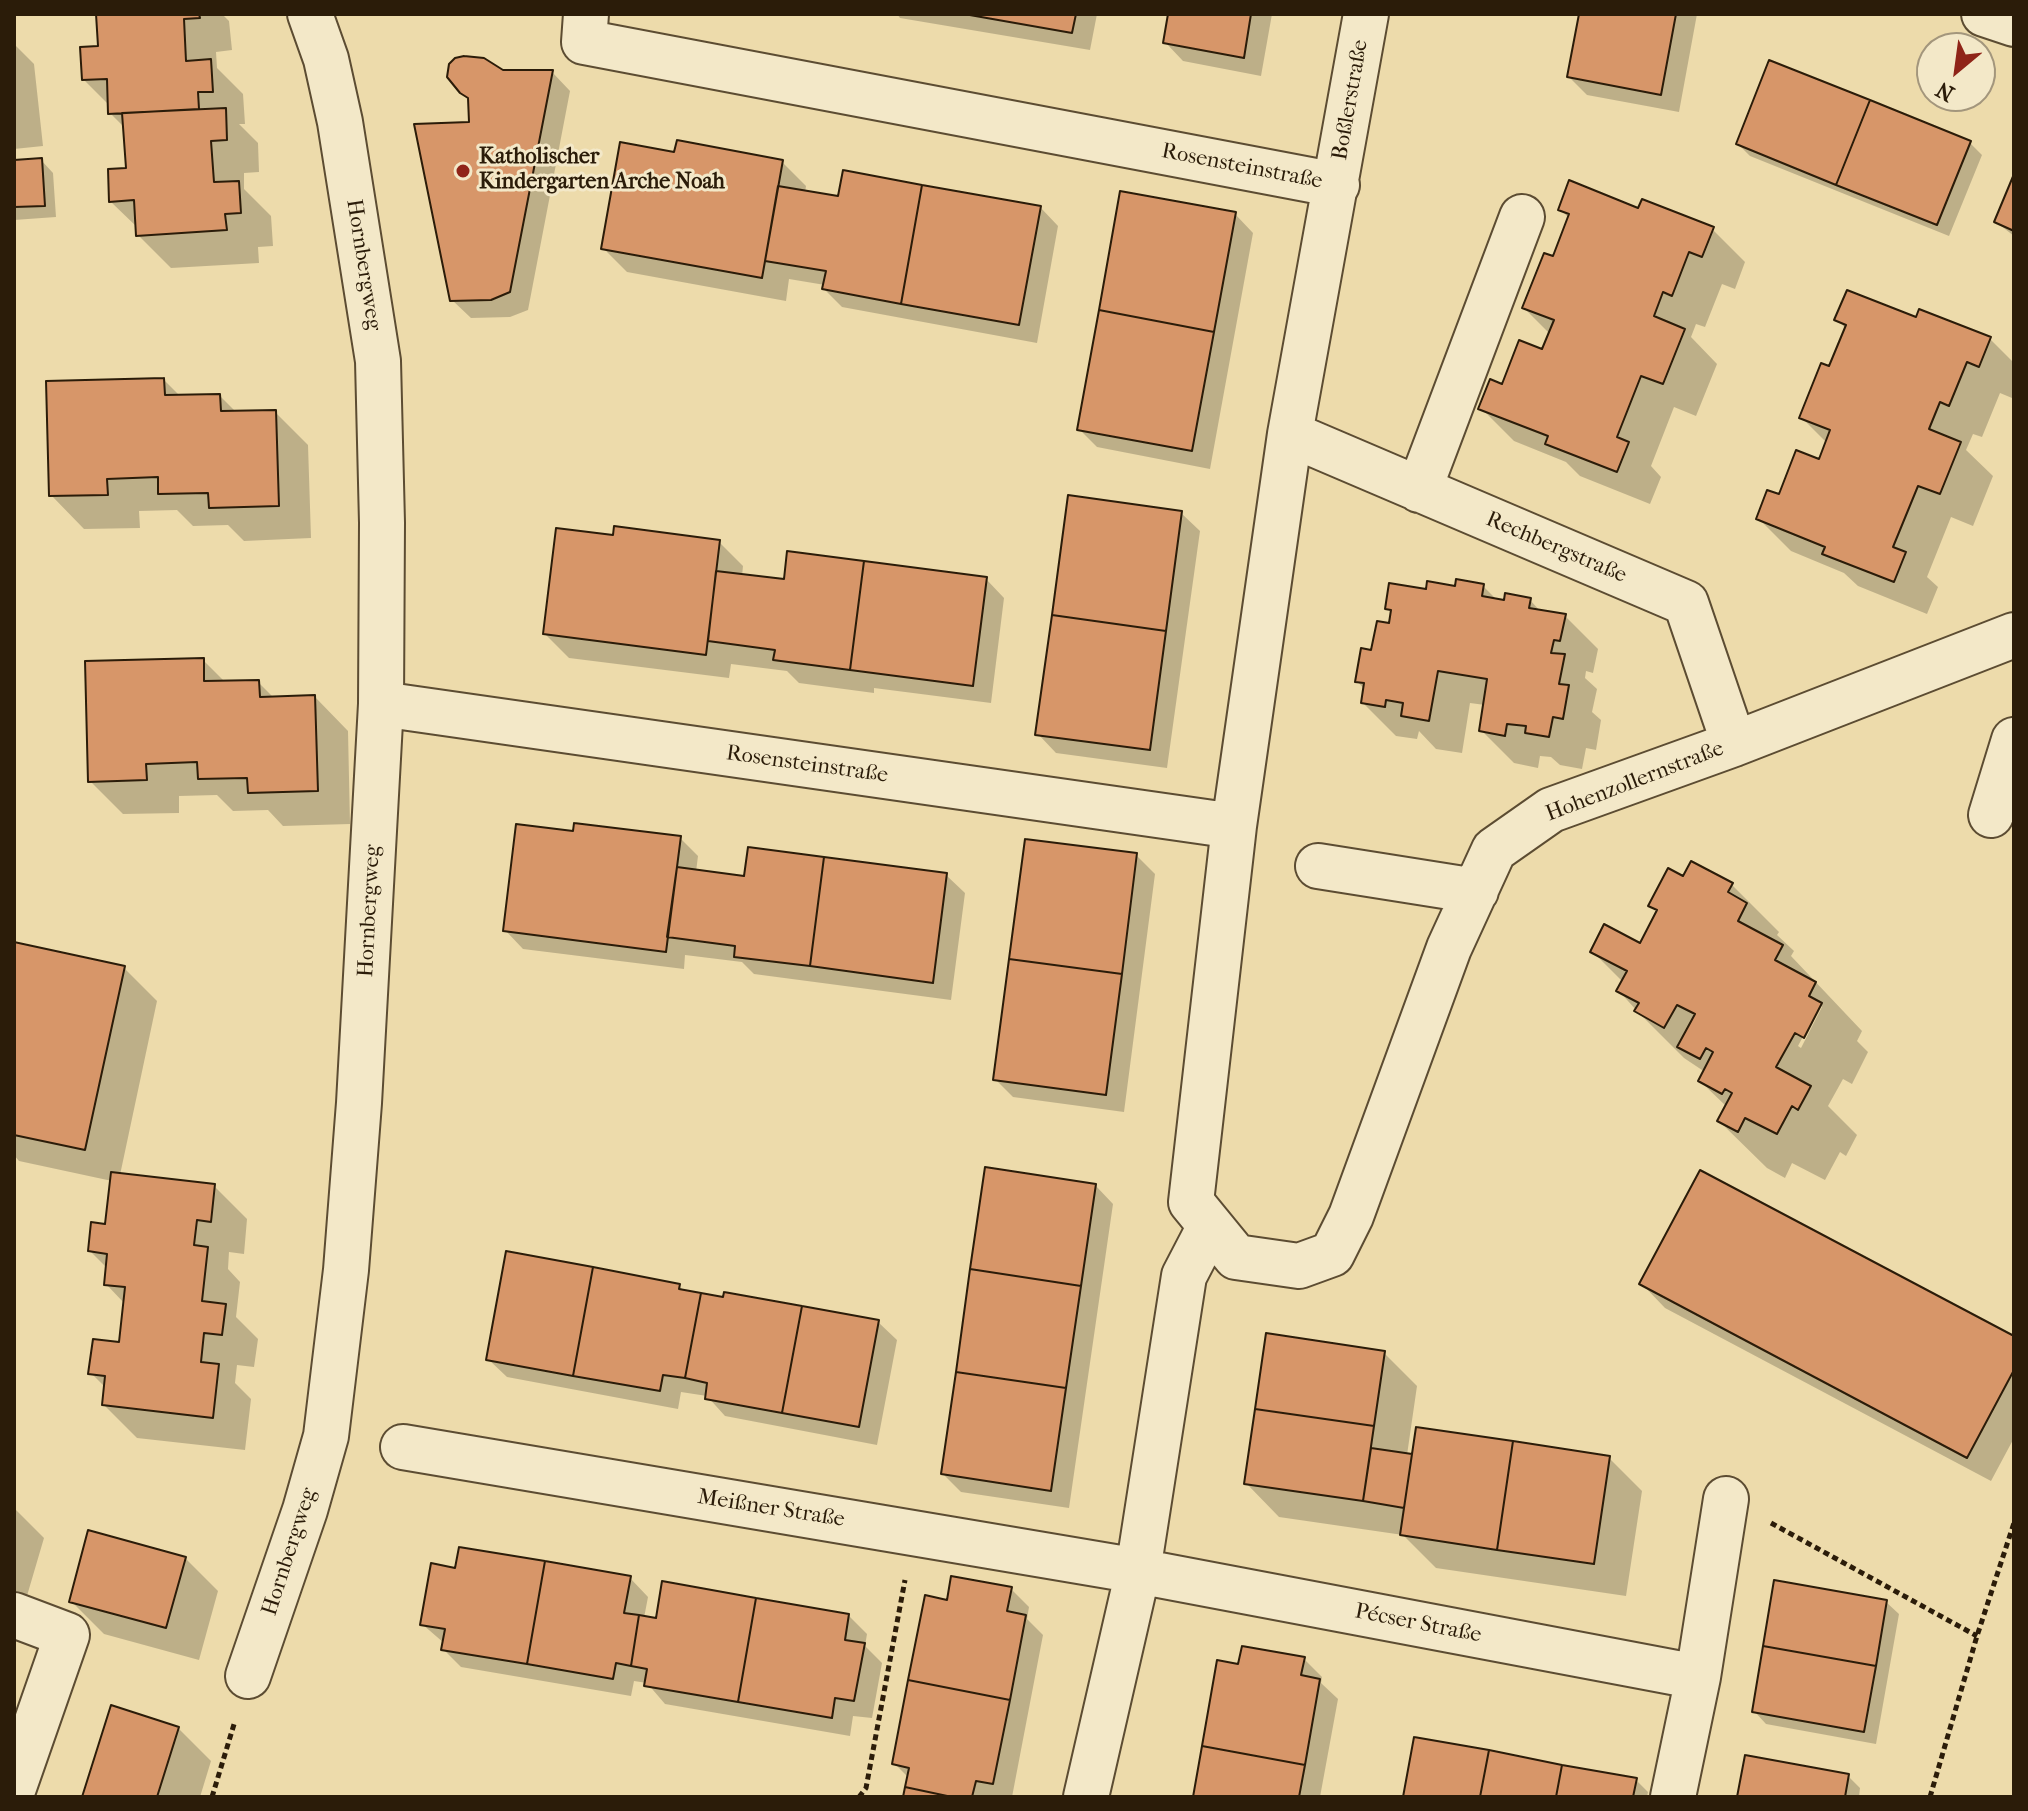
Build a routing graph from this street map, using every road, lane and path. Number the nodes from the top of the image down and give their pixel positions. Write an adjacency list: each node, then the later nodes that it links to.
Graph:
1 (310, 14): 11 (street, Hornbergweg)
2 (1366, 14): 6 (street, Boßlerstraße)
3 (1984, 14): 4 (street)
4 (2014, 24)
5 (585, 28): 6 (street, Rosensteinstraße)
6 (1337, 185): 8 (street, Rosensteinstraße)
7 (1522, 217): 9 (street)
8 (1290, 434): 9 (street, Rechbergstraße); 15 (street, Rosensteinstraße)
9 (1419, 490): 13 (street, Rechbergstraße)
10 (2014, 635): 13 (street, Hohenzollernstraße)
11 (381, 704): 15 (street, Rosensteinstraße); 27 (street, Hornbergweg)
12 (2014, 740): 14 (street)
13 (1734, 744): 17 (street, Hohenzollernstraße)
14 (1991, 815)
15 (1234, 826): 19 (street, Rosensteinstraße)
16 (1318, 866): 17 (street)
17 (1476, 891): 18 (street, Hohenzollernstraße)
18 (1351, 1216): 19 (street, Rosensteinstraße)
19 (1210, 1226): 24 (street)
20 (403, 1447): 23 (street, Meißner Straße)
21 (1726, 1499): 26 (path); 28 (street)
22 (2014, 1523): 26 (path)
23 (915, 1532): 24 (street, Meißner Straße); 31 (path)
24 (1138, 1571): 28 (street, Pécser Straße); 32 (street)
25 (14, 1615): 29 (street)
26 (1977, 1636): 34 (path)
27 (248, 1676): 30 (path)
28 (1698, 1677): 33 (street)
29 (14, 1787)
30 (212, 1797)
31 (859, 1797)
32 (1086, 1797)
33 (1673, 1797)
34 (1930, 1797)

